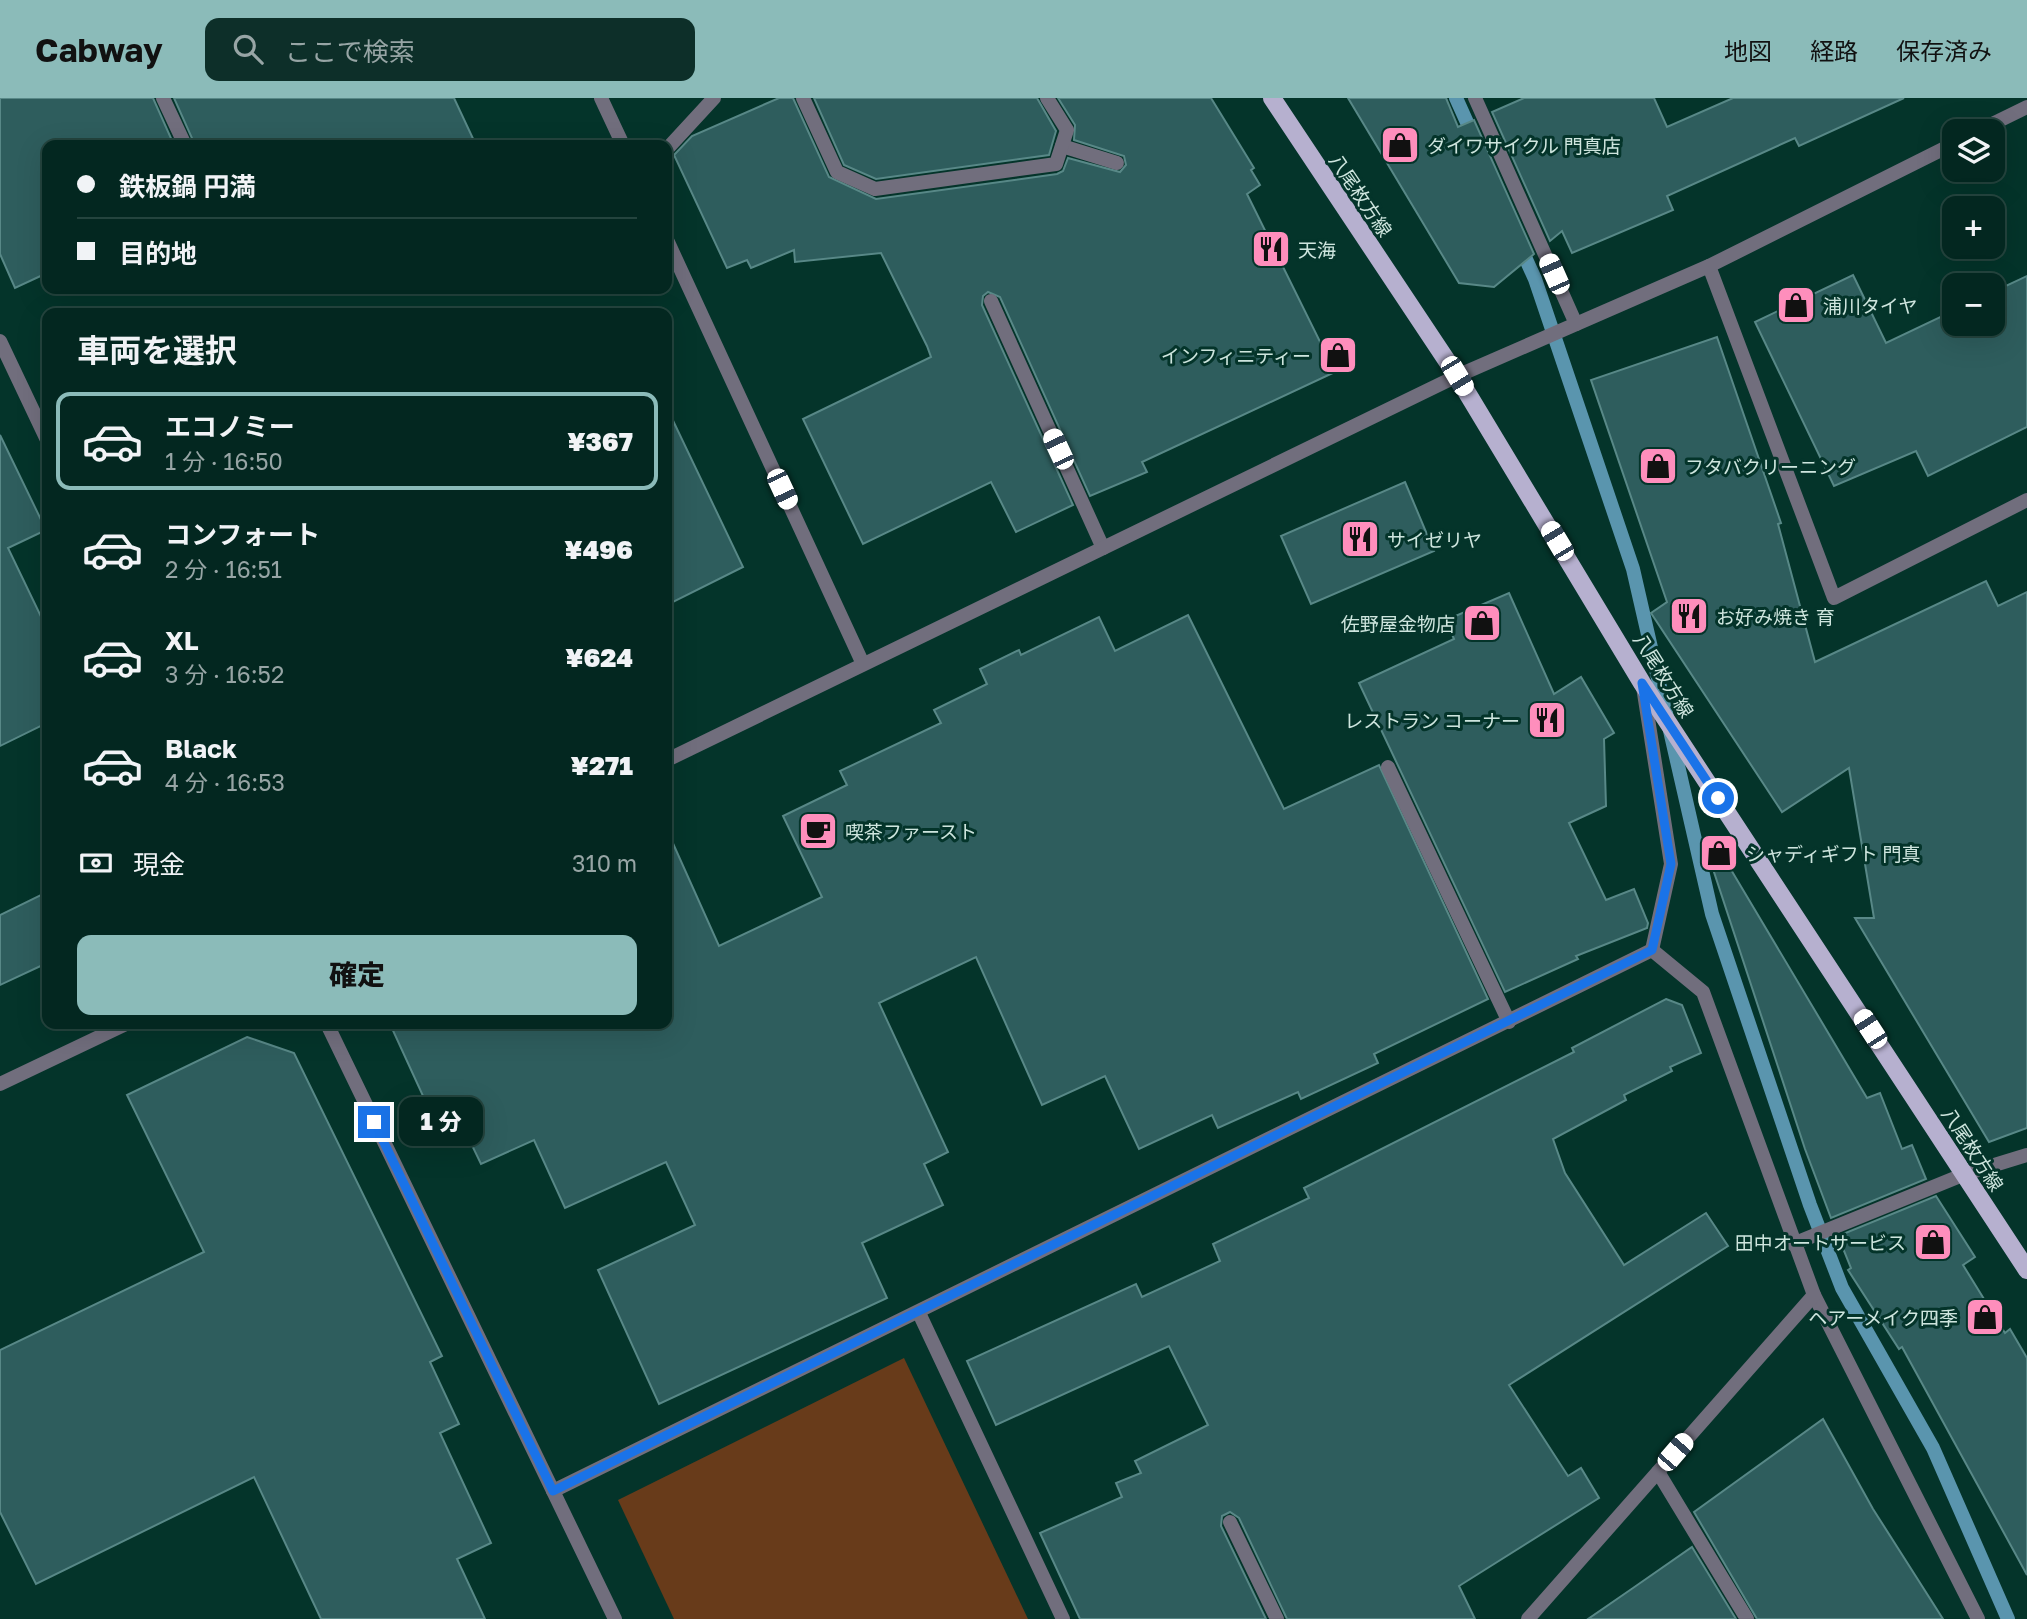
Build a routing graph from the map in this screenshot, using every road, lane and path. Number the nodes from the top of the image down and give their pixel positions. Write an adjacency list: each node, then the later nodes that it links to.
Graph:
1 (163, 98): 10 (street)
2 (601, 98): 11 (street)
3 (714, 98): 12 (street)
4 (803, 98): 13 (street)
5 (1047, 98): 13 (street)
6 (1272, 98): 21 (main road, 八尾枚方線)
7 (1475, 98): 19 (street)
8 (2027, 107): 9 (street)
9 (2002, 119)
10 (183, 140)
11 (621, 140)
12 (672, 144)
13 (1062, 146): 15 (street)
14 (1942, 150): 17 (street)
15 (1117, 163)
16 (672, 251): 25 (street)
17 (1709, 266): 19 (street); 23 (street)
18 (991, 300): 24 (street)
19 (1576, 324): 21 (street)
20 (0, 341): 22 (street)
21 (1457, 376): 24 (street); 26 (main road, 八尾枚方線)
22 (42, 429)
23 (2027, 500)
24 (1103, 548): 25 (street)
25 (863, 664): 27 (street)
26 (1642, 683): 29 (street); 35 (main road, 八尾枚方線)
27 (672, 758)
28 (1388, 767): 30 (street)
29 (1652, 950): 30 (street); 36 (street)
30 (1509, 1021): 39 (street)
31 (116, 1029): 33 (street)
32 (329, 1029): 41 (street)
33 (0, 1084)
34 (2027, 1155): 35 (street)
35 (1965, 1174): 36 (street); 37 (main road, 八尾枚方線)
36 (1793, 1244): 38 (street)
37 (2027, 1270)
38 (1814, 1295): 40 (street); 48 (street)
39 (919, 1313): 41 (street); 44 (street)
40 (1658, 1472): 46 (street); 47 (street)
41 (553, 1491): 43 (street)
42 (1230, 1522): 45 (street)
43 (615, 1619)
44 (1063, 1619)
45 (1277, 1619)
46 (1528, 1619)
47 (1746, 1619)
48 (1978, 1619)

